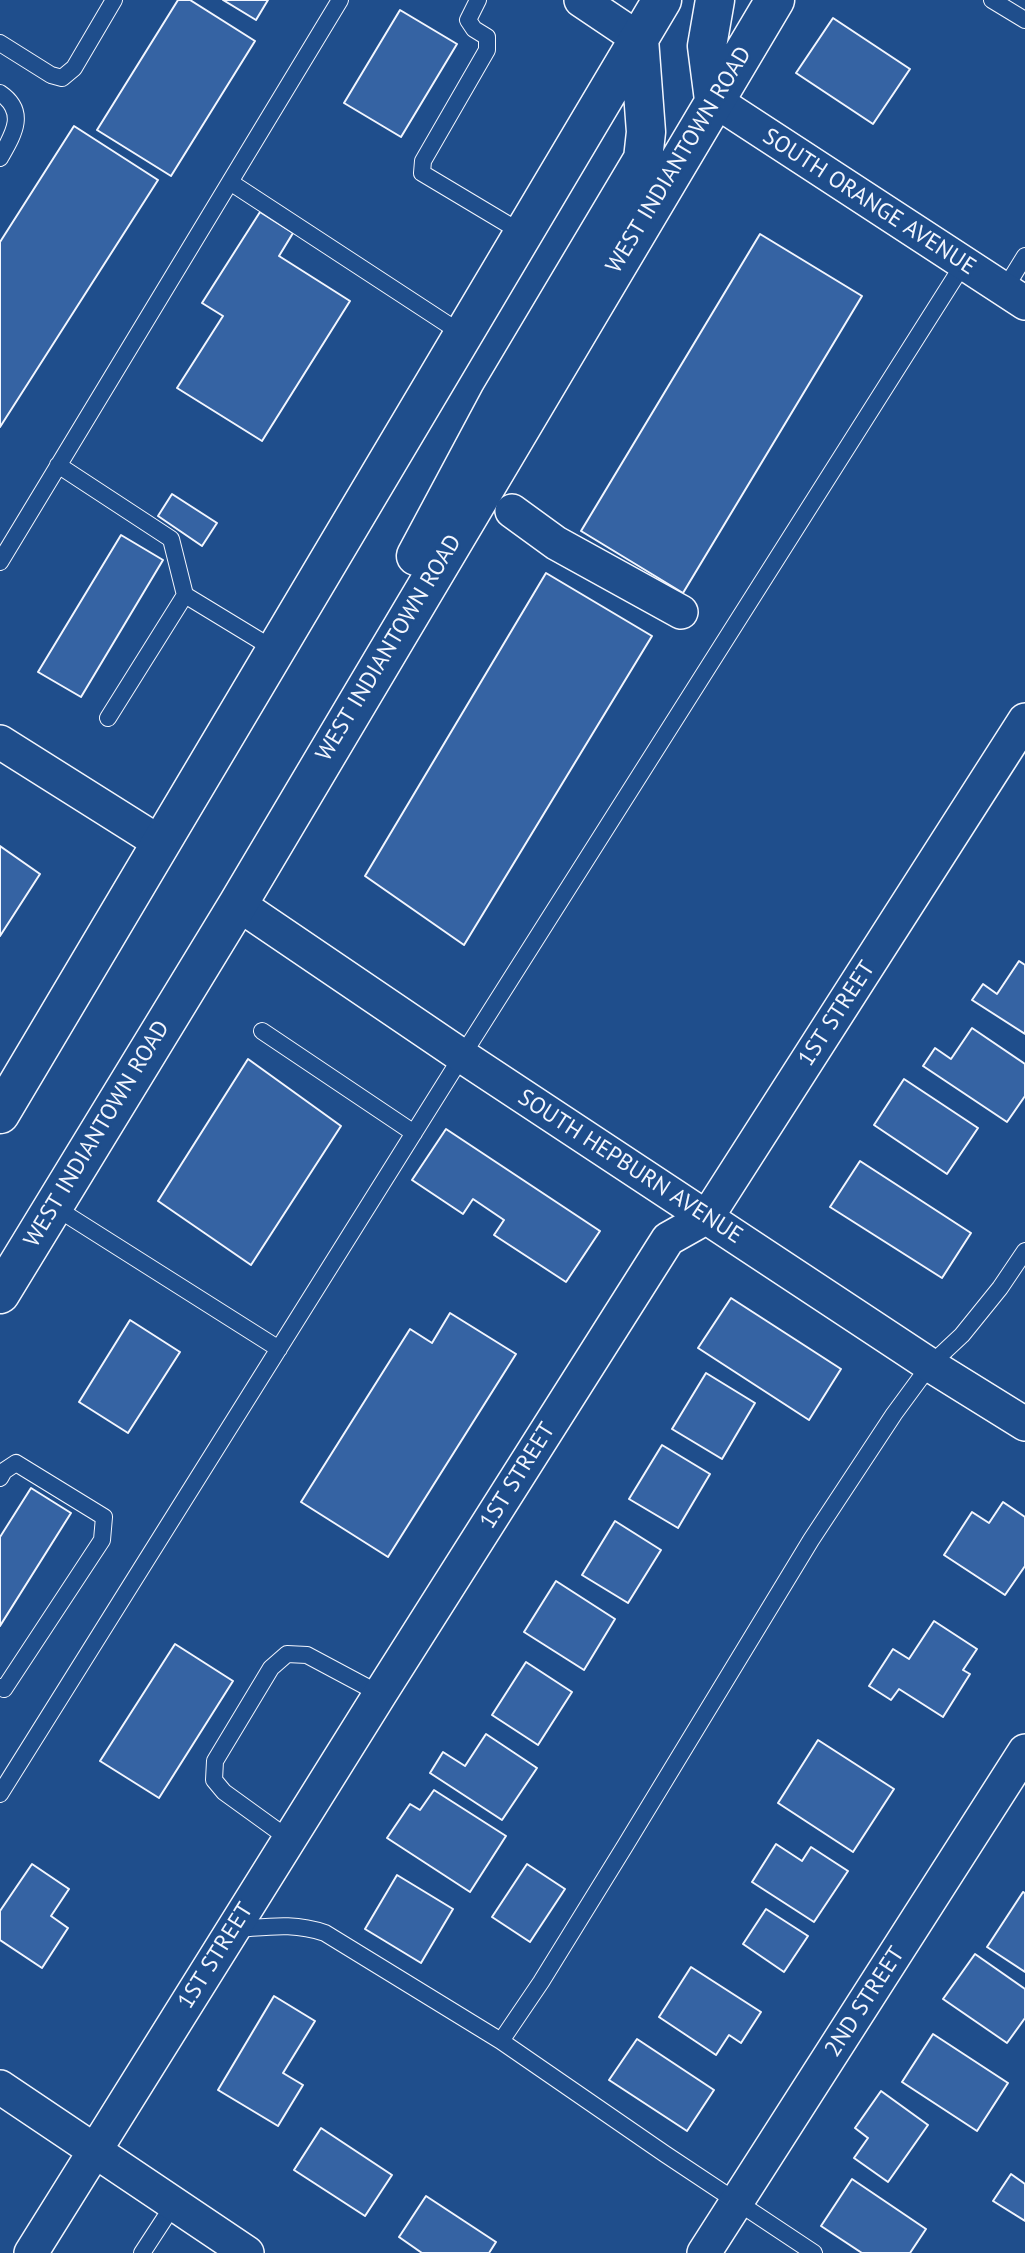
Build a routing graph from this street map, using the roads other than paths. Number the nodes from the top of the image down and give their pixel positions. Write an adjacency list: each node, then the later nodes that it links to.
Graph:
1 (114, 0): 11 (lane)
2 (340, 0): 15 (lane)
3 (478, 0): 16 (lane)
4 (581, 0): 10 (street)
5 (662, 0): 10 (main road)
6 (715, 0): 13 (main road)
7 (775, 0): 13 (main road, WEST INDIANTOWN ROAD)
8 (992, 0): 9 (lane)
9 (1025, 20)
10 (639, 39): 16 (main road); 27 (main road)
11 (0, 43)
12 (0, 93): 14 (lane)
13 (714, 100): 18 (street, SOUTH ORANGE AVENUE); 27 (main road, WEST INDIANTOWN ROAD)
14 (0, 158)
15 (230, 182): 20 (lane); 21 (lane)
16 (524, 234): 20 (main road)
17 (1025, 256): 19 (lane)
18 (964, 263): 19 (street, SOUTH ORANGE AVENUE); 34 (lane)
19 (1015, 296)
20 (464, 335): 26 (main road)
21 (58, 465): 23 (lane); 24 (lane)
22 (512, 511): 25 (street)
23 (0, 562)
24 (185, 595): 26 (lane); 28 (lane)
25 (681, 612)
26 (277, 651): 31 (main road)
27 (373, 676): 32 (main road, WEST INDIANTOWN ROAD)
28 (108, 718)
29 (1025, 720): 38 (street, 1ST STREET)
30 (0, 742): 31 (street)
31 (162, 844): 35 (main road)
32 (238, 904): 34 (street, SOUTH HEPBURN AVENUE); 37 (main road, WEST INDIANTOWN ROAD)
33 (262, 1031): 36 (lane)
34 (461, 1056): 36 (lane); 38 (street, SOUTH HEPBURN AVENUE)
35 (0, 1114)
36 (414, 1133): 41 (lane)
37 (53, 1206): 40 (main road, WEST INDIANTOWN ROAD); 41 (lane)
38 (707, 1217): 42 (street, SOUTH HEPBURN AVENUE); 46 (street, 1ST STREET)
39 (1025, 1251): 42 (lane)
40 (0, 1294)
41 (279, 1349): 48 (lane)
42 (930, 1365): 43 (street, SOUTH HEPBURN AVENUE); 51 (lane)
43 (1025, 1424)
44 (0, 1478): 45 (lane)
45 (0, 1687)
46 (380, 1694): 49 (street, 1ST STREET); 49 (lane)
47 (1025, 1751): 54 (street, 2ND STREET)
48 (0, 1794)
49 (289, 1839): 50 (street, 1ST STREET)
50 (233, 1930): 51 (lane); 53 (street, 1ST STREET)
51 (501, 2040): 54 (lane)
52 (0, 2087): 53 (street)
53 (95, 2152): 55 (street); 56 (street, 1ST STREET)
54 (737, 2202): 59 (street, 2ND STREET); 60 (lane)
55 (174, 2204): 57 (lane); 58 (street)
56 (32, 2253)
57 (142, 2253)
58 (247, 2253)
59 (704, 2253)
60 (814, 2253)

